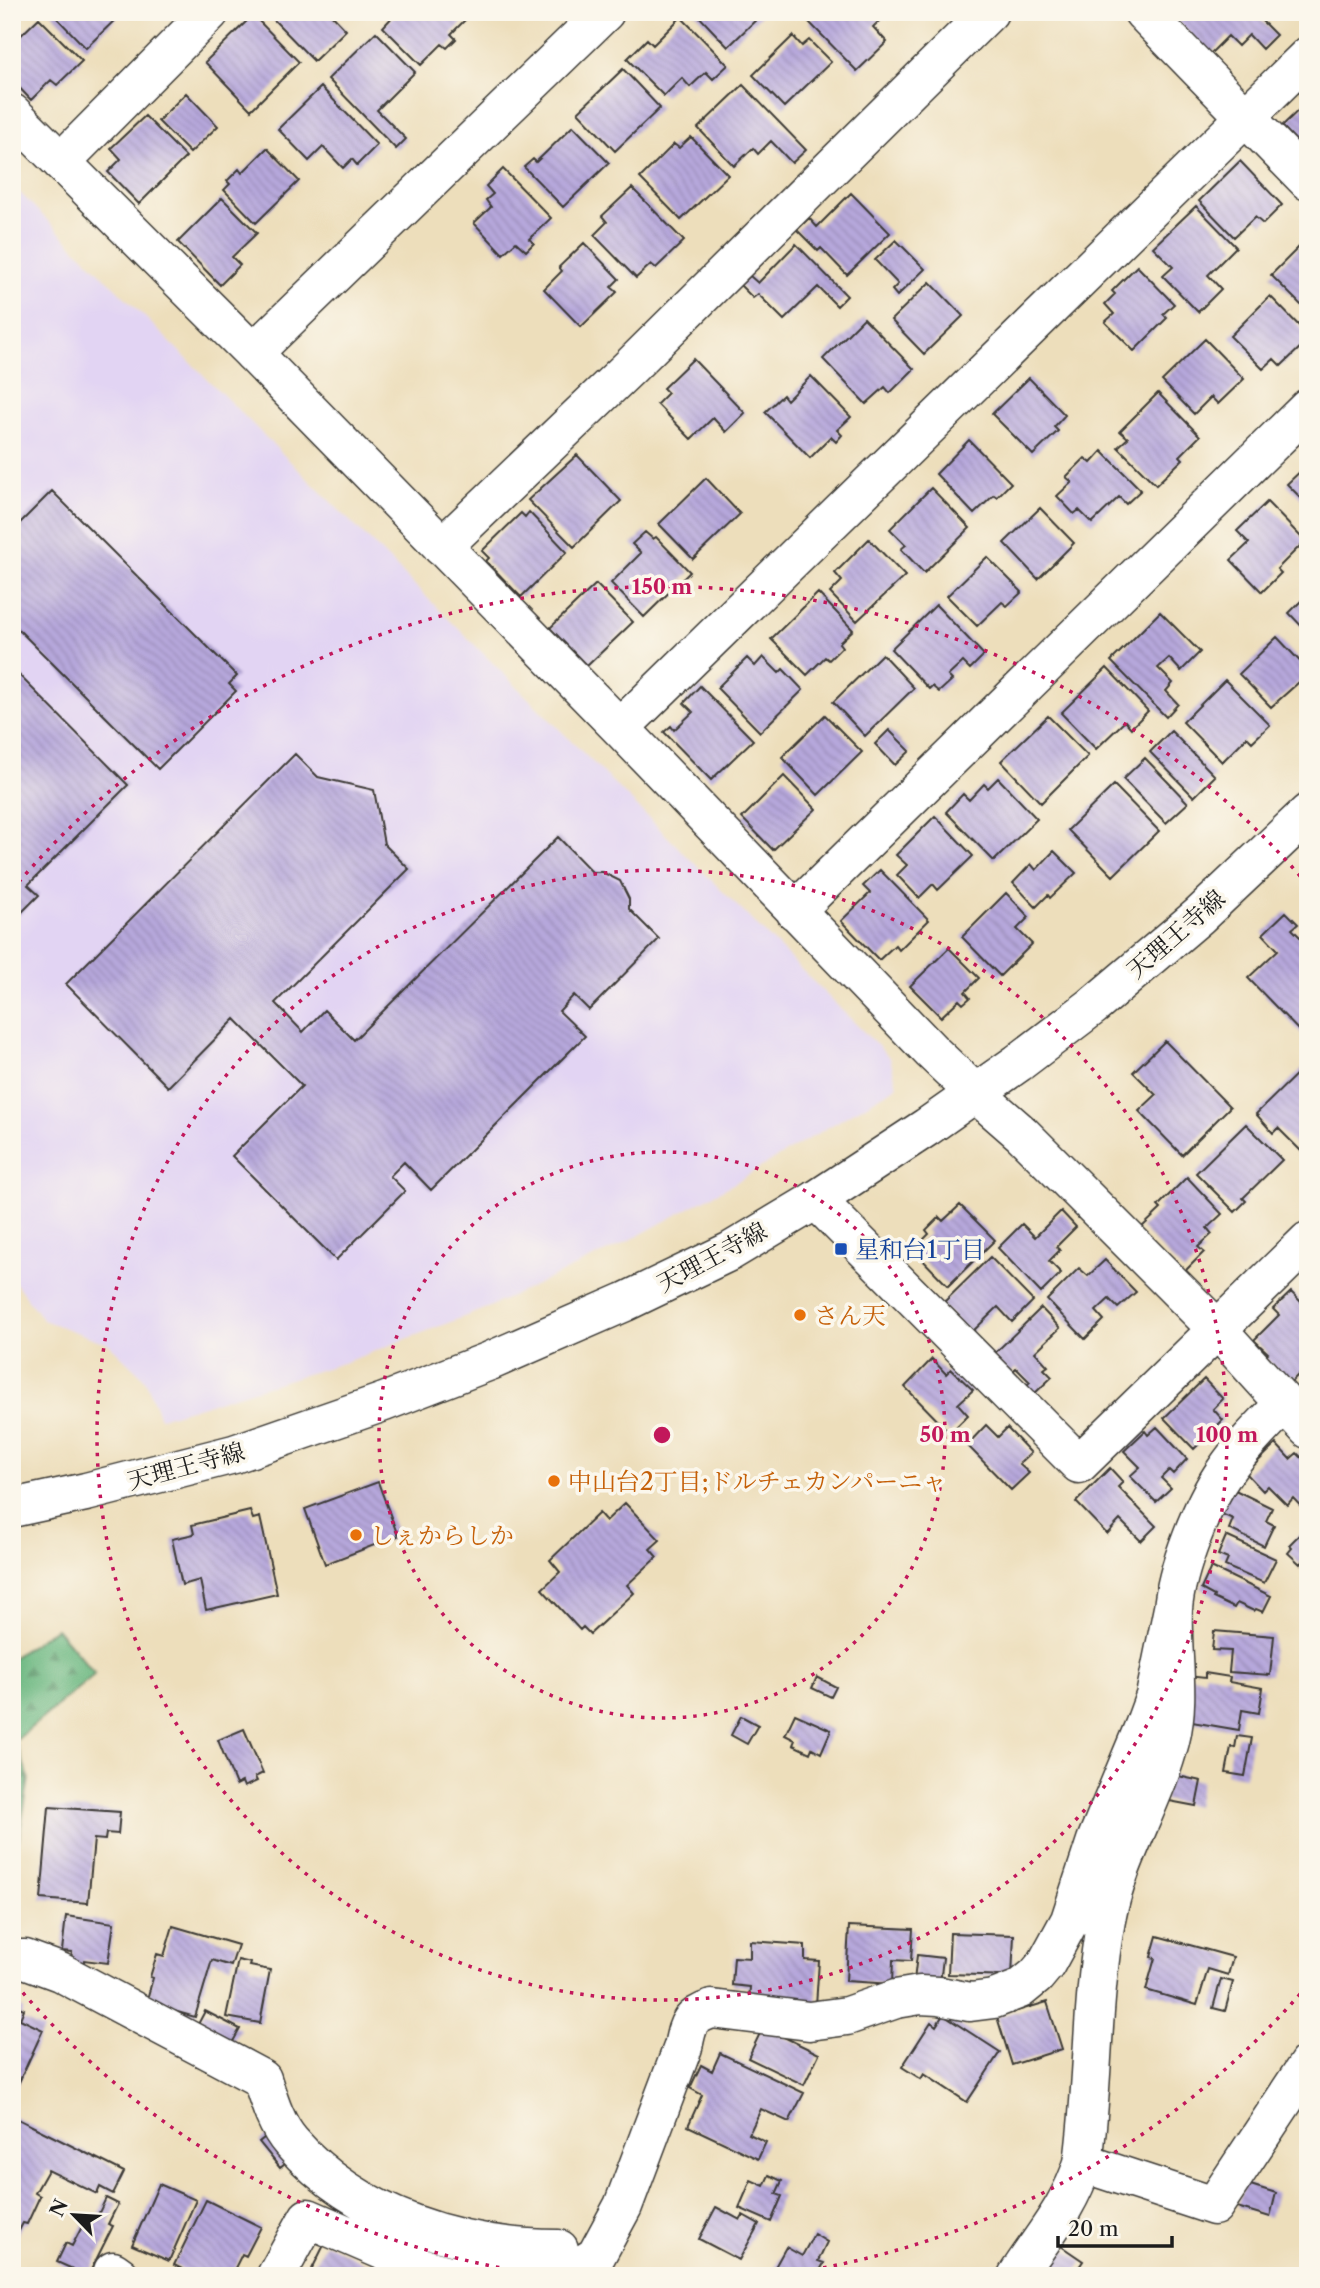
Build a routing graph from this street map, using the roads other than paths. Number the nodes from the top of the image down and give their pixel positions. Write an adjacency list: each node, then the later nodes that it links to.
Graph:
1 (210, 12): 8 (street)
2 (605, 12): 10 (street)
3 (989, 12): 12 (street)
4 (1143, 12): 7 (street)
5 (1308, 56): 7 (street)
6 (12, 113): 8 (street)
7 (1246, 118): 9 (street); 13 (street)
8 (61, 163): 10 (street)
9 (1308, 181)
10 (253, 353): 12 (street)
11 (1308, 408): 15 (street)
12 (442, 547): 13 (street)
13 (620, 728): 15 (street)
14 (1308, 813): 16 (street, 天理王寺線)
15 (795, 911): 16 (street)
16 (975, 1093): 17 (street, 天理王寺線); 19 (street)
17 (816, 1200): 19 (street); 21 (street, 天理王寺線)
18 (1308, 1241): 19 (street)
19 (1218, 1329): 20 (street)
20 (1296, 1416): 22 (street)
21 (12, 1508)
22 (1173, 1608): 25 (street); 26 (street)
23 (12, 1959): 26 (street)
24 (1308, 2064): 25 (street)
25 (1083, 2163): 28 (street)
26 (605, 2240): 27 (street)
27 (276, 2276)
28 (1017, 2276)

